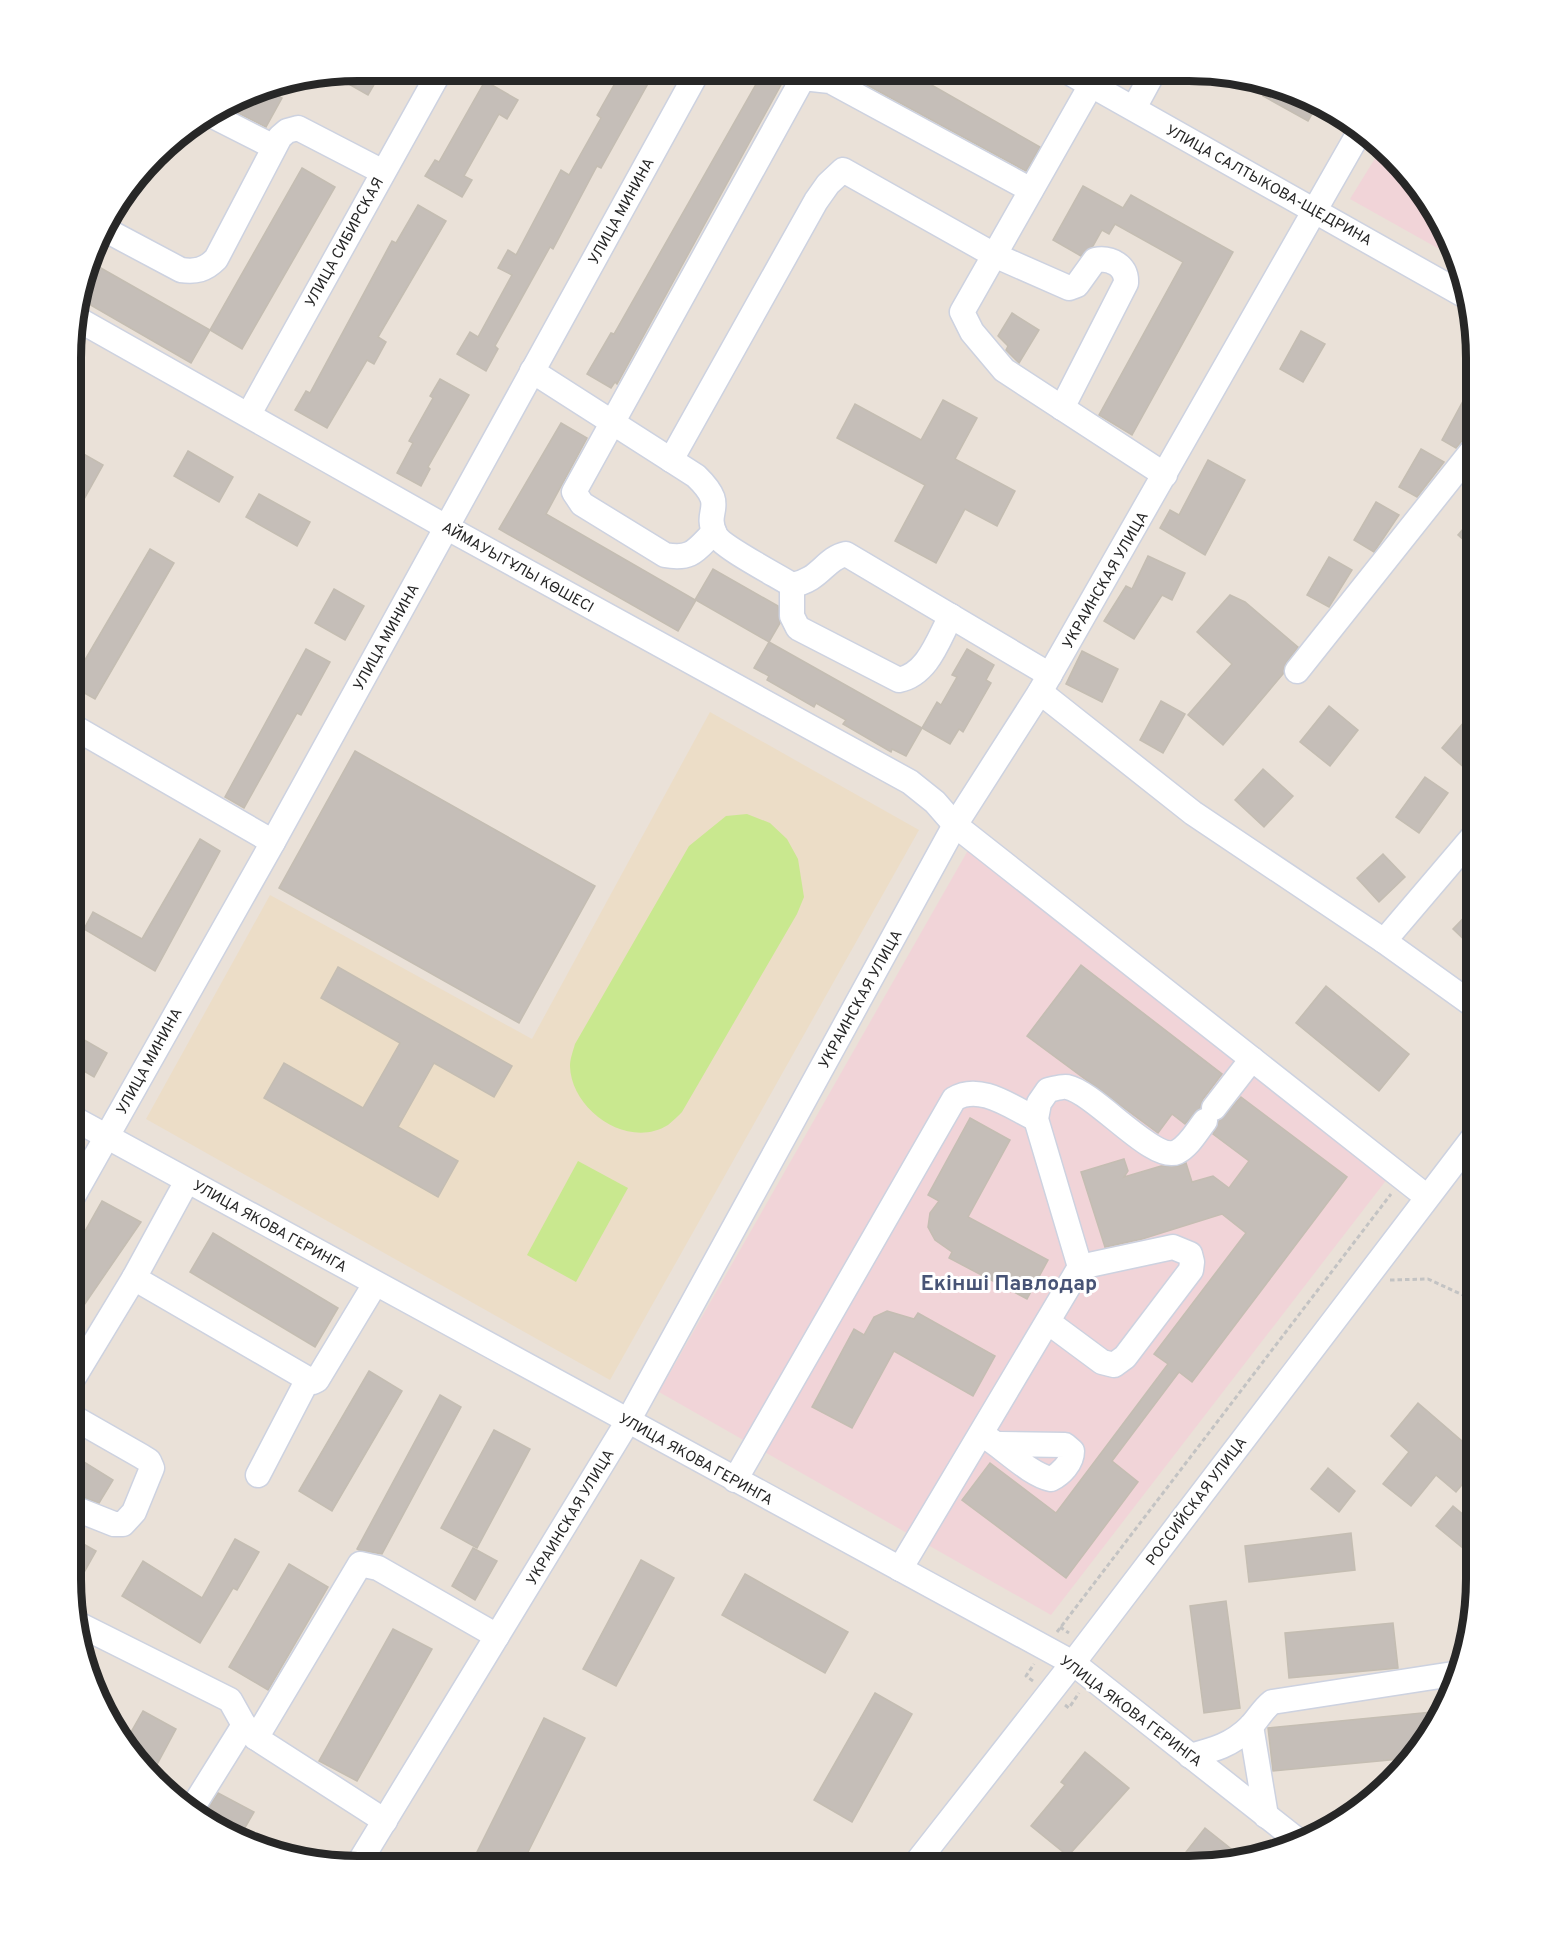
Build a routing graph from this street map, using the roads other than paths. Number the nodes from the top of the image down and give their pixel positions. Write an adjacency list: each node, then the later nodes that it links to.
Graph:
1 (434, 81): 12 (street, УЛИЦА СИБИРСКАЯ)
2 (693, 81): 19 (street, УЛИЦА МИНИНА)
3 (801, 81): 22 (street)
4 (830, 81): 13 (street)
5 (1084, 81): 7 (street, УЛИЦА САЛТЫКОВА-ЩЕДРИНА)
6 (1149, 81): 8 (street)
7 (1091, 85): 8 (street, УЛИЦА САЛТЫКОВА-ЩЕДРИНА); 13 (street)
8 (1134, 108): 14 (street, УЛИЦА САЛТЫКОВА-ЩЕДРИНА)
9 (218, 119): 11 (street)
10 (1357, 137): 14 (street, УКРАИНСКАЯ УЛИЦА)
11 (274, 147): 12 (street); 15 (street)
12 (383, 172): 21 (street, УЛИЦА СИБИРСКАЯ)
13 (1031, 190): 16 (street)
14 (1316, 211): 17 (street, УЛИЦА САЛТЫКОВА-ЩЕДРИНА); 25 (street, УКРАИНСКАЯ УЛИЦА)
15 (111, 233)
16 (994, 255): 20 (street); 20 (street); 24 (street)
17 (1458, 292)
18 (83, 322): 21 (street, АЙМАУЫТҰЛЫ КӨШЕСІ)
19 (532, 371): 22 (street); 26 (street, УЛИЦА МИНИНА)
20 (1062, 408): 25 (street)
21 (249, 414): 26 (street, АЙМАУЫТҰЛЫ КӨШЕСІ)
22 (612, 422): 24 (street); 27 (street)
23 (1466, 459): 30 (street)
24 (671, 460): 27 (street)
25 (1165, 475): 31 (street, УКРАИНСКАЯ УЛИЦА)
26 (446, 527): 33 (street, АЙМАУЫТҰЛЫ КӨШЕСІ); 34 (street, УЛИЦА МИНИНА)
27 (714, 532): 28 (street)
28 (792, 585): 29 (street); 29 (street)
29 (951, 616): 31 (street)
30 (1297, 671)
31 (1045, 684): 33 (street, УКРАИНСКАЯ УЛИЦА); 36 (street)
32 (81, 731): 34 (street)
33 (955, 825): 38 (street, АЙМАУЫТҰЛЫ КӨШЕСІ); 52 (street, УКРАИНСКАЯ УЛИЦА)
34 (273, 842): 41 (street, УЛИЦА МИНИНА)
35 (1466, 844): 36 (street)
36 (1384, 941): 37 (street)
37 (1466, 1000)
38 (1252, 1059): 39 (street); 45 (street, АЙМАУЫТҰЛЫ КӨШЕСІ)
39 (1036, 1119): 46 (street); 55 (street)
40 (81, 1123): 41 (street, УЛИЦА ЯКОВА ГЕРИНГА)
41 (107, 1137): 43 (street, УЛИЦА ЯКОВА ГЕРИНГА); 44 (street, УЛИЦА МИНИНА)
42 (1466, 1147): 45 (street, РОССИЙСКАЯ УЛИЦА)
43 (187, 1181): 47 (street); 48 (street, УЛИЦА ЯКОВА ГЕРИНГА)
44 (81, 1182)
45 (1427, 1197): 60 (street, РОССИЙСКАЯ УЛИЦА)
46 (1080, 1267): 49 (street); 49 (street)
47 (134, 1278): 50 (street); 51 (street)
48 (375, 1284): 51 (street); 52 (street, УЛИЦА ЯКОВА ГЕРИНГА)
49 (1048, 1322): 57 (street)
50 (81, 1365)
51 (307, 1381): 54 (street)
52 (628, 1421): 55 (street, УЛИЦА ЯКОВА ГЕРИНГА); 59 (street, УКРАИНСКАЯ УЛИЦА)
53 (81, 1422): 56 (street)
54 (258, 1475)
55 (735, 1480): 57 (street, УЛИЦА ЯКОВА ГЕРИНГА)
56 (81, 1511)
57 (900, 1569): 60 (street, УЛИЦА ЯКОВА ГЕРИНГА)
58 (85, 1628): 63 (street)
59 (497, 1636): 63 (street); 67 (street, УКРАИНСКАЯ УЛИЦА)
60 (1073, 1663): 64 (street, УЛИЦА ЯКОВА ГЕРИНГА); 70 (street, РОССИЙСКАЯ УЛИЦА)
61 (1449, 1675): 62 (street)
62 (1251, 1726): 64 (street); 66 (street)
63 (250, 1731): 65 (street); 67 (street)
64 (1190, 1756): 66 (street, УЛИЦА ЯКОВА ГЕРИНГА)
65 (196, 1804)
66 (1266, 1816): 68 (street, УЛИЦА ЯКОВА ГЕРИНГА)
67 (385, 1821): 69 (street, УКРАИНСКАЯ УЛИЦА)
68 (1292, 1836)
69 (363, 1856)
70 (922, 1856)

